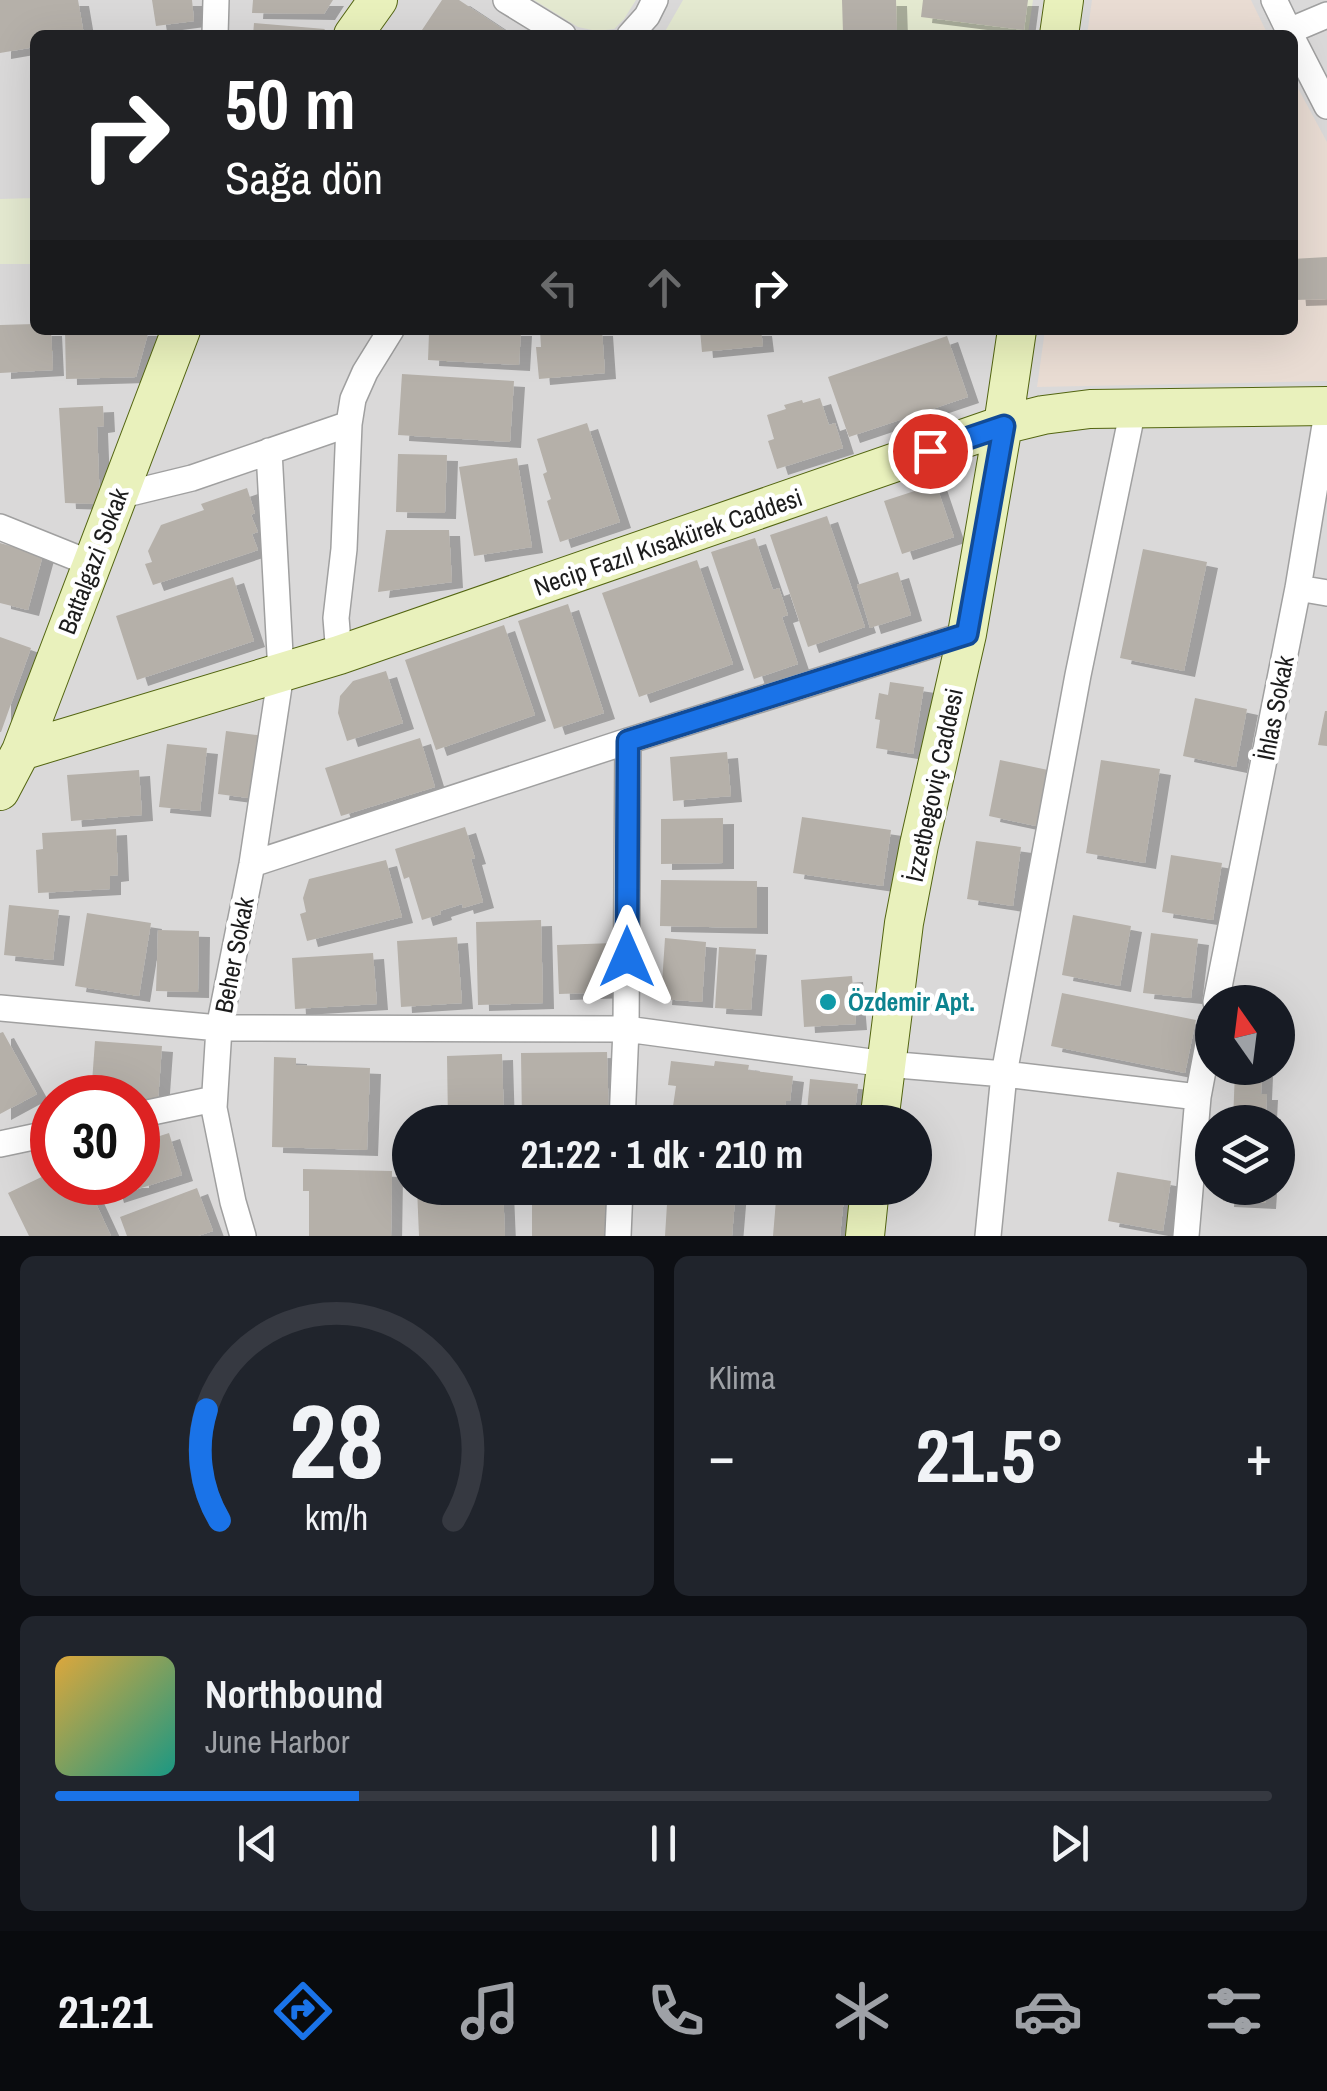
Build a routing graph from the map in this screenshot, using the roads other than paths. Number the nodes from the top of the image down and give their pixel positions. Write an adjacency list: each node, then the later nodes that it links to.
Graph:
1 (216, 0): 8 (street)
2 (378, 0): 9 (street)
3 (506, 0): 10 (street)
4 (655, 0): 11 (street)
5 (1064, 0): 12 (street)
6 (1274, 0): 13 (street)
7 (1327, 15): 14 (street)
8 (216, 30)
9 (357, 30)
10 (555, 30)
11 (634, 30)
12 (1060, 30)
13 (1289, 30)
14 (1298, 31)
15 (1298, 49): 16 (street)
16 (1327, 106)
17 (178, 335): 25 (street, Battalgazi Sokak)
18 (388, 335): 22 (street)
19 (1016, 335): 23 (street, İzzetbegoviç Caddesi)
20 (1133, 409): 21 (street, Necip Fazıl Kısakürek Caddesi); 23 (street, Necip Fazıl Kısakürek Caddesi); 42 (street)
21 (1327, 410): 28 (street, İhlas Sokak)
22 (349, 424): 24 (street); 31 (street)
23 (1004, 426): 30 (street, İzzetbegoviç Caddesi); 31 (street, Necip Fazıl Kısakürek Caddesi)
24 (269, 452): 25 (street); 32 (street, Beher Sokak)
25 (118, 496): 27 (street, Battalgazi Sokak)
26 (0, 527): 27 (street)
27 (92, 564): 34 (street, Battalgazi Sokak)
28 (1298, 588): 29 (street); 37 (street, İhlas Sokak)
29 (1327, 593)
30 (967, 634): 33 (street); 41 (street, İzzetbegoviç Caddesi)
31 (340, 655): 32 (street, Necip Fazıl Kısakürek Caddesi)
32 (281, 673): 34 (street, Necip Fazıl Kısakürek Caddesi); 36 (street, Beher Sokak)
33 (628, 741): 36 (street); 40 (street)
34 (21, 752): 35 (street, Battalgazi Sokak)
35 (0, 790)
36 (252, 864): 39 (street, Beher Sokak)
37 (1219, 985)
38 (0, 1008): 39 (street)
39 (219, 1028): 40 (street); 45 (street, Beher Sokak)
40 (626, 1029): 41 (street); 46 (street)
41 (886, 1064): 42 (street); 47 (street, İzzetbegoviç Caddesi)
42 (1004, 1074): 44 (street); 56 (street)
43 (1200, 1085): 44 (street)
44 (1198, 1097): 57 (street)
45 (214, 1099): 48 (street); 53 (street, Beher Sokak)
46 (623, 1105)
47 (881, 1105)
48 (160, 1110)
49 (30, 1138): 50 (street)
50 (0, 1144)
51 (619, 1205): 54 (street)
52 (868, 1205): 55 (street)
53 (243, 1236)
54 (618, 1236)
55 (865, 1236)
56 (988, 1236)
57 (1186, 1236)

